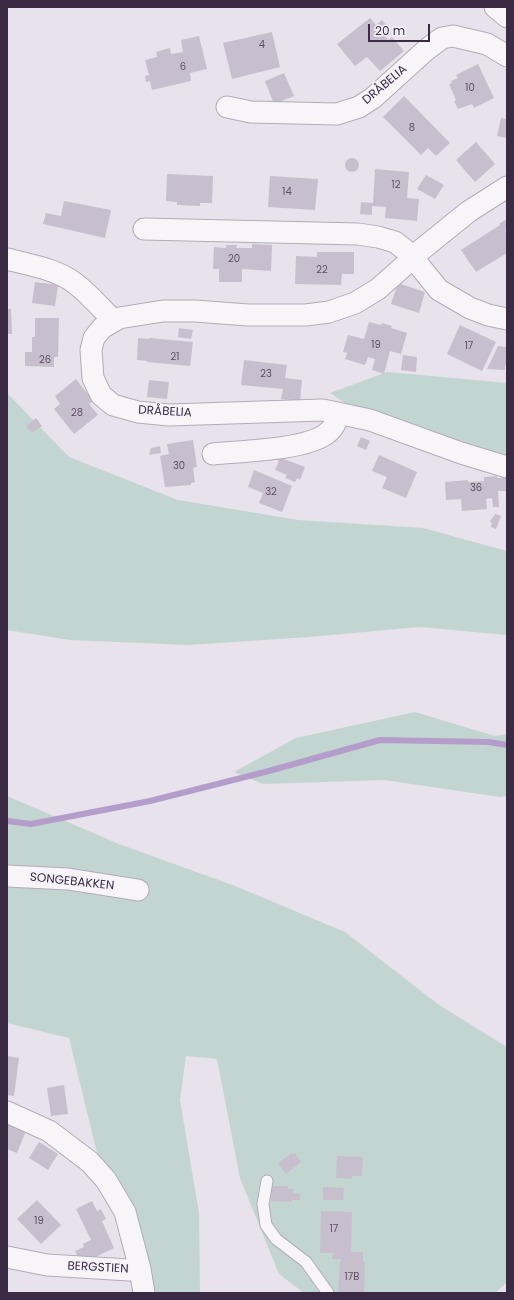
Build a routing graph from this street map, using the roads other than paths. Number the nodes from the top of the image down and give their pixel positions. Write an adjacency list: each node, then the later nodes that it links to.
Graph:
1 (495, 7): 2 (street)
2 (507, 17)
3 (507, 56): 4 (street, DRÅBELIA)
4 (227, 107)
5 (507, 187): 7 (street, DRÅBELIA)
6 (144, 229): 7 (street)
7 (413, 258): 9 (street); 10 (street, DRÅBELIA)
8 (7, 259): 10 (street)
9 (507, 319)
10 (114, 321): 11 (street, DRÅBELIA)
11 (338, 413): 12 (street); 13 (street, DRÅBELIA)
12 (213, 454)
13 (507, 467)
14 (7, 876): 15 (street, SONGEBAKKEN)
15 (138, 890)
16 (7, 1112): 19 (street, BERGSTIEN)
17 (267, 1181): 21 (lane)
18 (7, 1257): 19 (street, BERGSTIEN)
19 (140, 1269): 20 (street)
20 (144, 1293)
21 (328, 1293)

